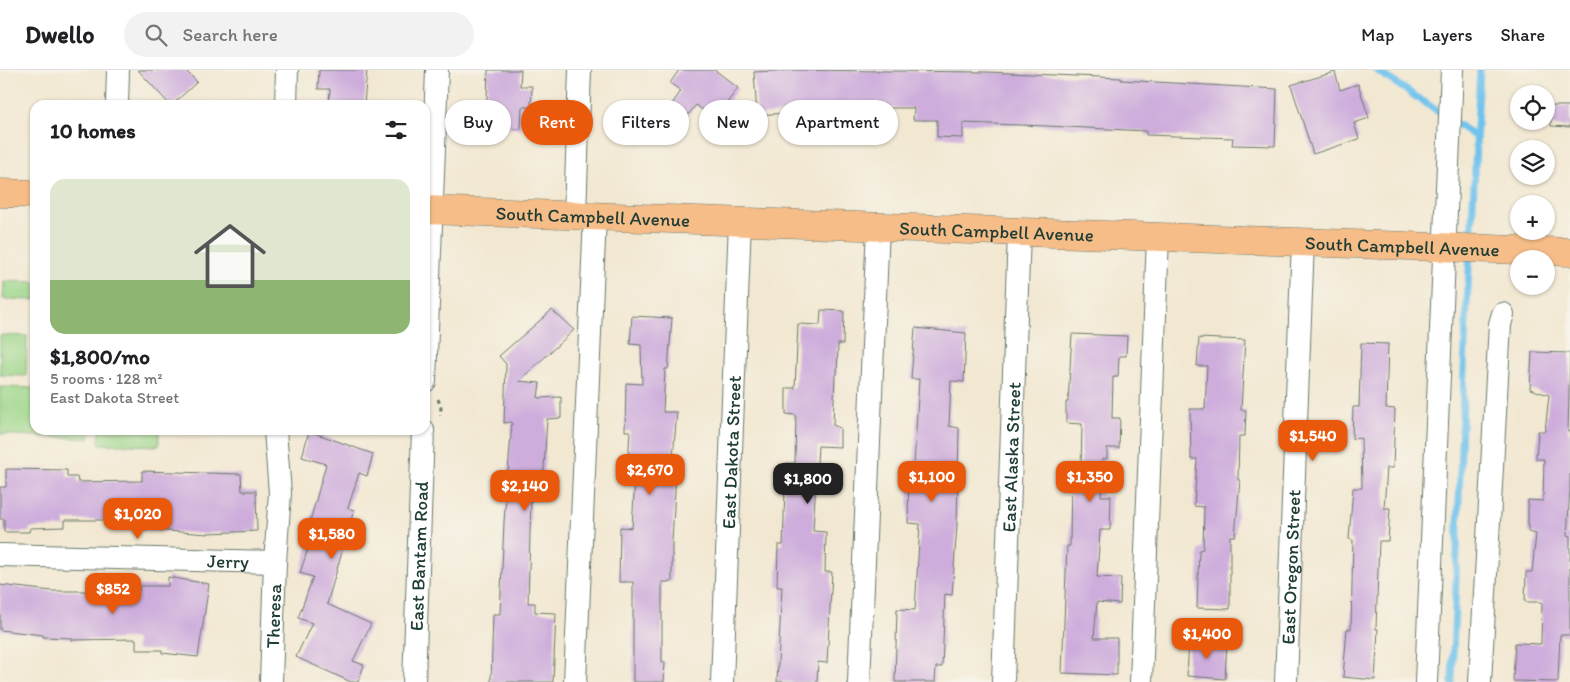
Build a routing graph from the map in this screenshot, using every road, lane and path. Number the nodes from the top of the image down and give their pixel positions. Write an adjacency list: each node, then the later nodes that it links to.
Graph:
1 (118, 70): 6 (street)
2 (287, 70): 7 (street)
3 (437, 70): 8 (street)
4 (580, 70): 12 (street)
5 (1452, 70): 18 (street)
6 (117, 100)
7 (286, 100)
8 (430, 179)
9 (0, 193): 10 (main road)
10 (30, 194)
11 (430, 210): 12 (main road, South Campbell Avenue)
12 (585, 216): 13 (main road, South Campbell Avenue); 27 (street)
13 (740, 221): 14 (main road, South Campbell Avenue); 28 (street, East Dakota Street)
14 (878, 226): 15 (main road, South Campbell Avenue); 29 (street)
15 (1019, 232): 16 (main road, South Campbell Avenue); 30 (street, East Alaska Street)
16 (1158, 236): 17 (main road, South Campbell Avenue); 31 (street)
17 (1303, 241): 18 (main road, South Campbell Avenue); 32 (street, East Oregon Street)
18 (1450, 247): 19 (main road, South Campbell Avenue); 33 (street)
19 (1570, 252)
20 (1503, 314): 34 (street)
21 (275, 435): 24 (street, Theresa)
22 (423, 435): 26 (street, East Bantam Road)
23 (0, 556): 24 (street, Jerry)
24 (275, 562): 25 (street, Theresa)
25 (271, 682)
26 (414, 682)
27 (575, 682)
28 (722, 682)
29 (859, 682)
30 (1003, 682)
31 (1141, 682)
32 (1286, 682)
33 (1426, 682)
34 (1480, 682)

